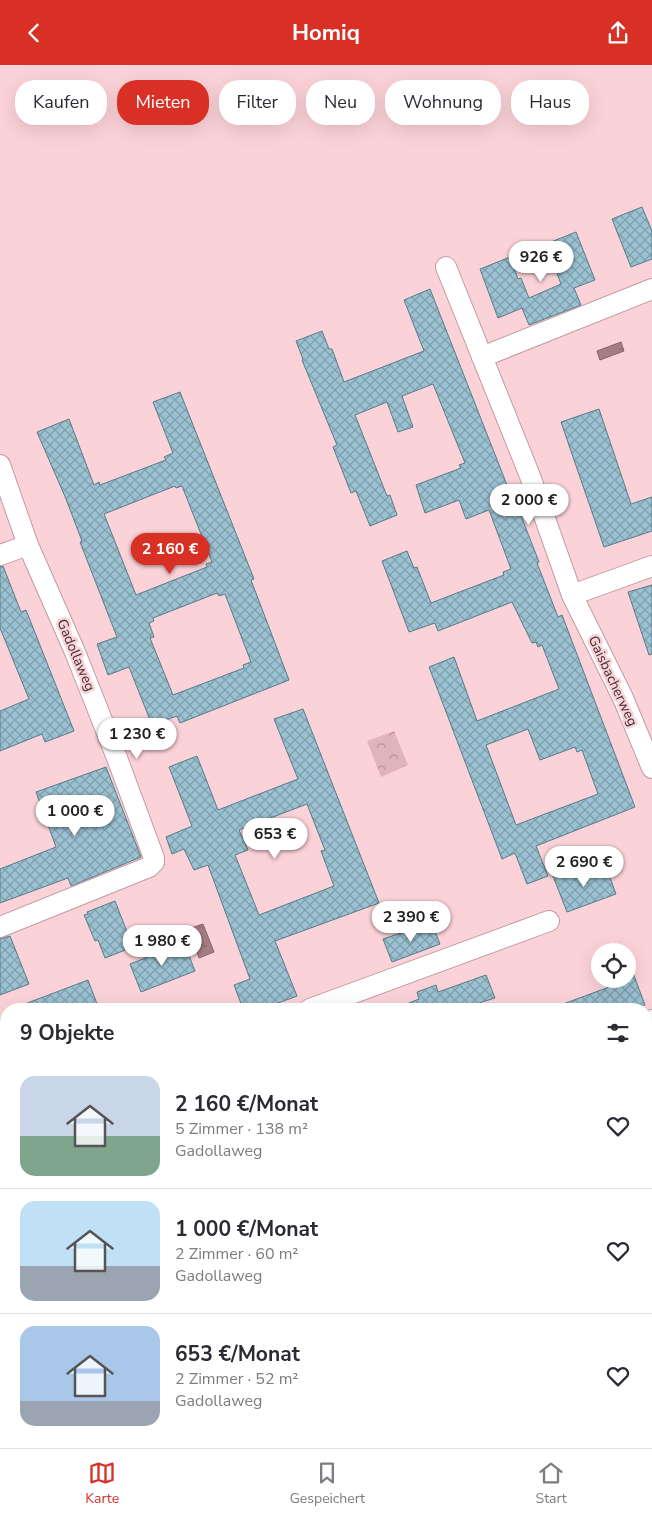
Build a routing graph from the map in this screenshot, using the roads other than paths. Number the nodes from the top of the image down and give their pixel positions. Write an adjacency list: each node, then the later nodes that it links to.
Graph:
1 (446, 267): 3 (street, Gaisbacherweg)
2 (652, 289): 3 (street)
3 (482, 357): 8 (street, Gaisbacherweg)
4 (0, 465): 5 (street)
5 (28, 545): 6 (street); 11 (street, Gadollaweg)
6 (0, 555)
7 (652, 566): 8 (street)
8 (572, 595): 9 (street, Gaisbacherweg)
9 (652, 768)
10 (549, 921): 12 (street)
11 (0, 927)
12 (326, 1003)

